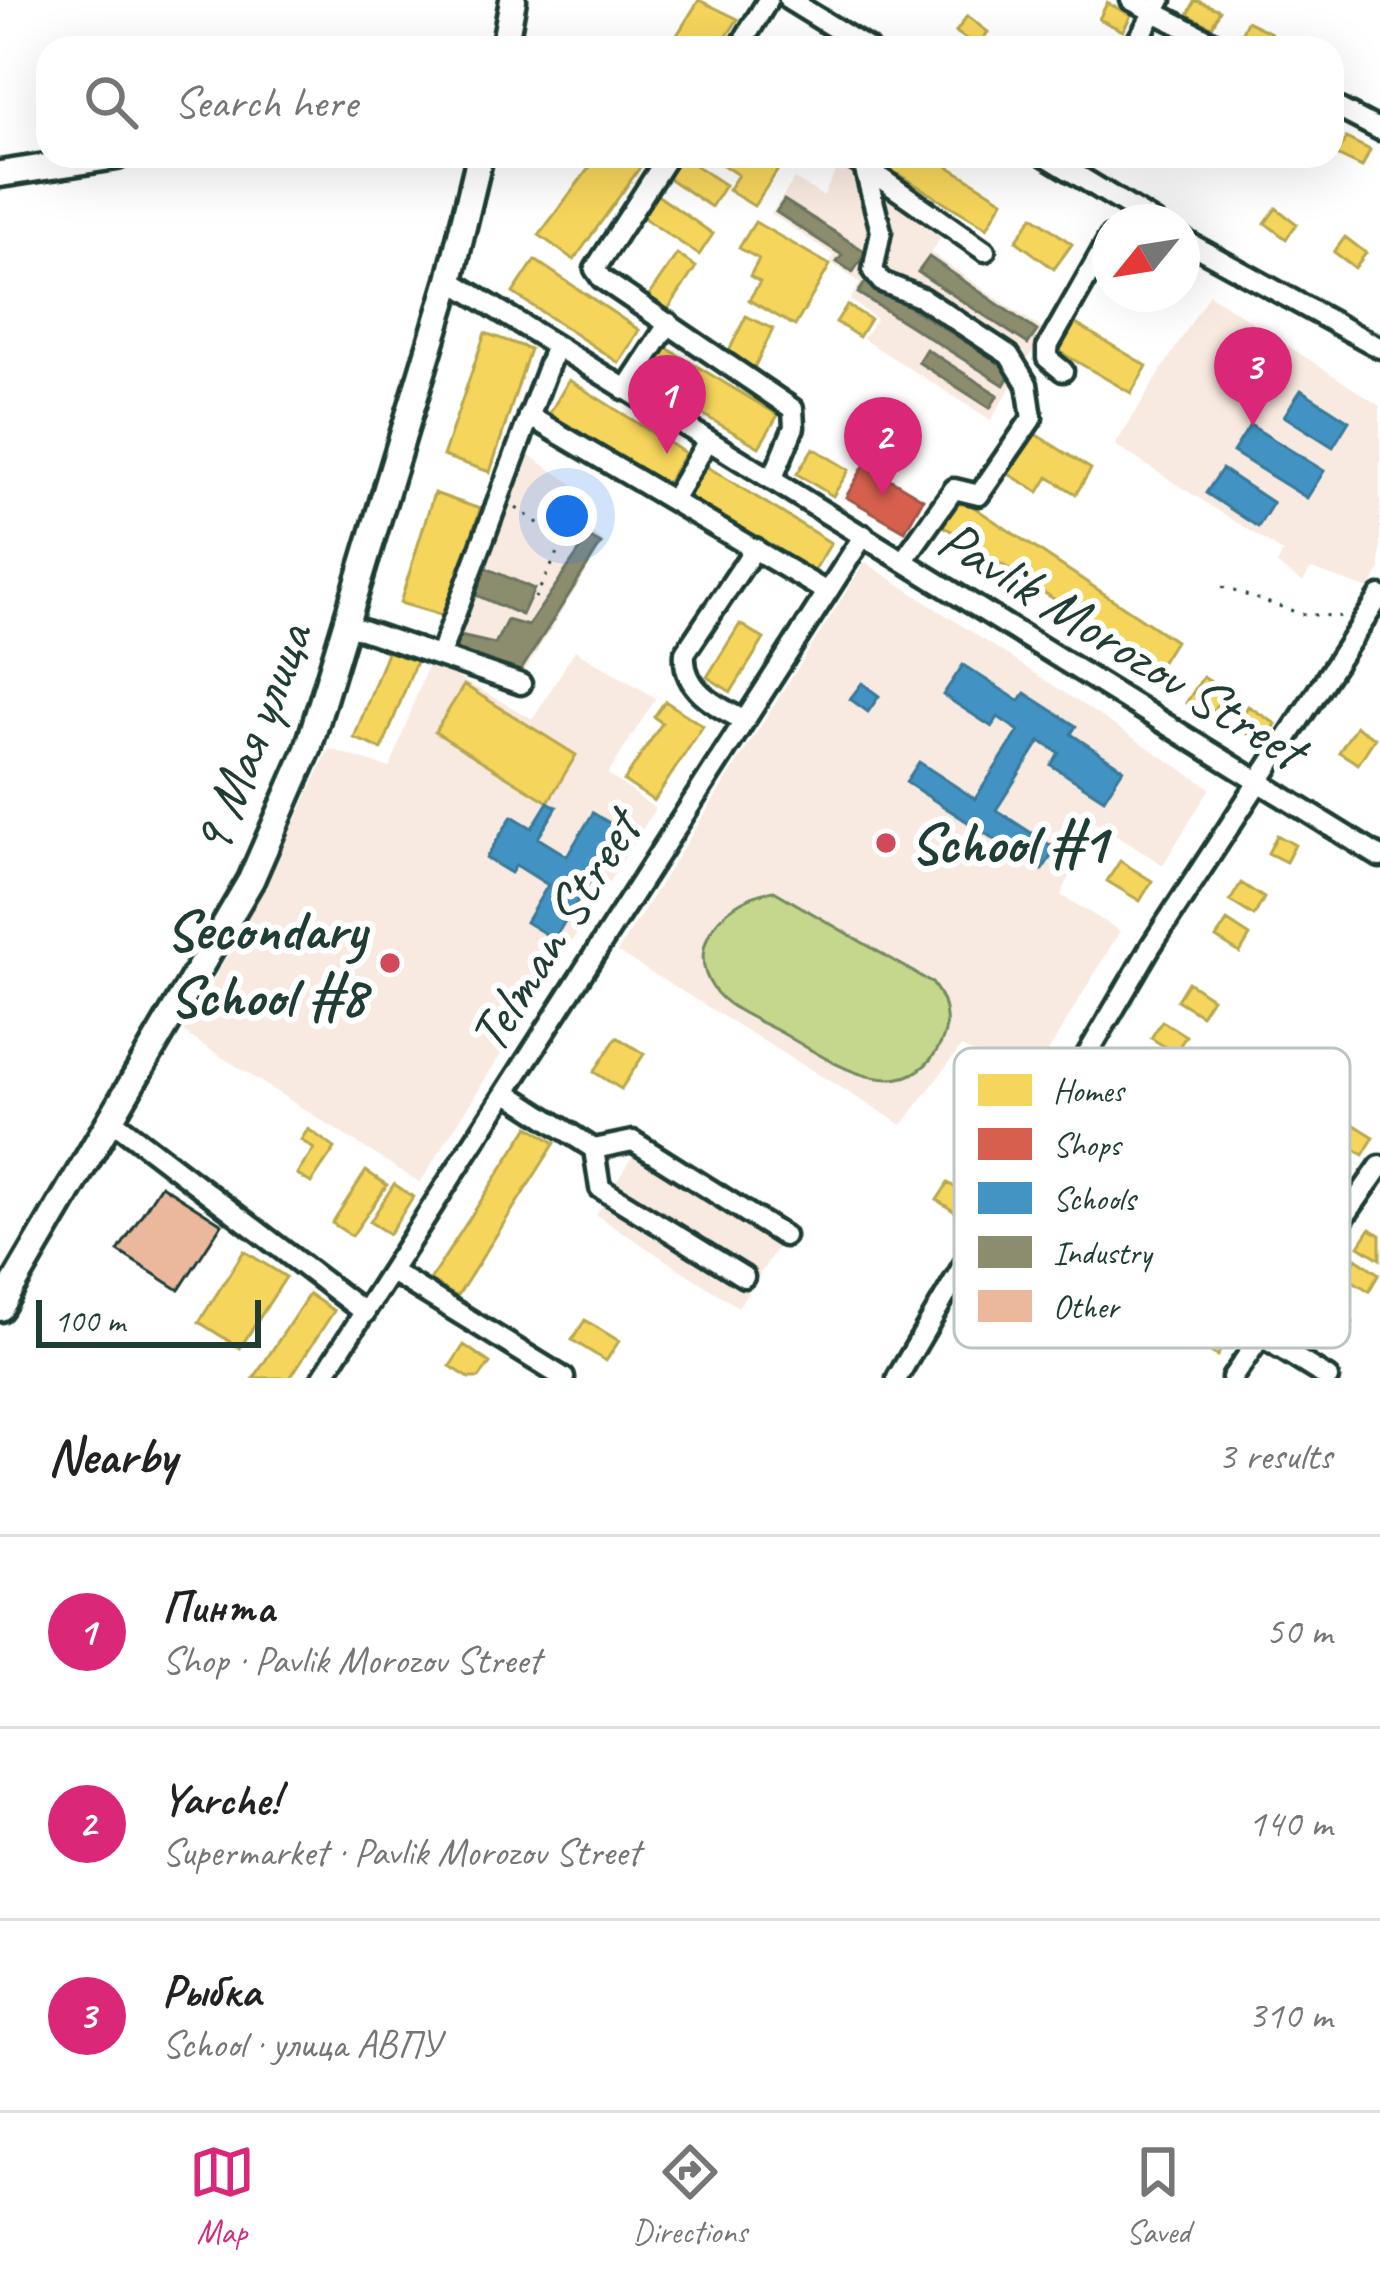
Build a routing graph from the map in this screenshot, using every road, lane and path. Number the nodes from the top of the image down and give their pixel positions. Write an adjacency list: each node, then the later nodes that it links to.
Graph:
1 (513, 0): 6 (main road)
2 (768, 0): 7 (street)
3 (789, 0): 8 (street)
4 (1132, 0): 5 (street)
5 (1158, 6): 9 (street); 10 (street)
6 (506, 36)
7 (746, 36)
8 (848, 36)
9 (1140, 36)
10 (1205, 36)
11 (1344, 111): 12 (street)
12 (1380, 130)
13 (39, 168): 19 (main road)
14 (477, 168): 24 (main road, 9 Мая улица)
15 (660, 168): 25 (street)
16 (862, 168): 37 (street)
17 (871, 168): 22 (street)
18 (1074, 168): 20 (street)
19 (0, 174)
20 (1112, 204)
21 (1200, 249): 27 (street)
22 (985, 251)
23 (1092, 269): 28 (street)
24 (450, 280): 26 (street, Pavlik Morozov Street); 42 (main road, 9 Мая улица)
25 (669, 323): 29 (street); 32 (street)
26 (555, 348): 29 (street, Pavlik Morozov Street); 30 (street)
27 (1380, 348)
28 (1063, 371)
29 (626, 390): 31 (street, Pavlik Morozov Street)
30 (530, 416): 33 (street); 34 (street)
31 (707, 442): 32 (street, Pavlik Morozov Street); 33 (street)
32 (772, 479): 35 (street, Pavlik Morozov Street)
33 (674, 498): 36 (street)
34 (498, 501): 40 (path); 43 (street)
35 (863, 535): 37 (street, Pavlik Morozov Street); 39 (street, Telman Street)
36 (755, 548): 39 (street); 45 (street)
37 (903, 561): 46 (street, Pavlik Morozov Street)
38 (1222, 587): 41 (path)
39 (825, 591): 45 (street, Telman Street)
40 (535, 598)
41 (1376, 603): 46 (street)
42 (348, 625): 43 (street); 50 (main road, 9 Мая улица)
43 (440, 655): 44 (street)
44 (521, 684)
45 (743, 720): 49 (street, Telman Street)
46 (1260, 786): 47 (street, Pavlik Morozov Street); 48 (street)
47 (1380, 857)
48 (1093, 1048)
49 (506, 1092): 51 (street); 55 (street, Telman Street)
50 (112, 1120): 58 (main road, 9 Мая улица); 59 (street)
51 (594, 1149): 54 (street); 56 (street)
52 (1380, 1166): 53 (street)
53 (1350, 1209)
54 (784, 1236)
55 (392, 1272): 59 (street, Telman Street); 63 (street)
56 (745, 1277)
57 (954, 1285): 64 (street)
58 (0, 1309)
59 (365, 1312): 62 (street, Telman Street)
60 (1253, 1348): 65 (street)
61 (1282, 1348): 66 (street)
62 (322, 1378)
63 (564, 1378)
64 (897, 1378)
65 (1232, 1378)
66 (1328, 1378)

